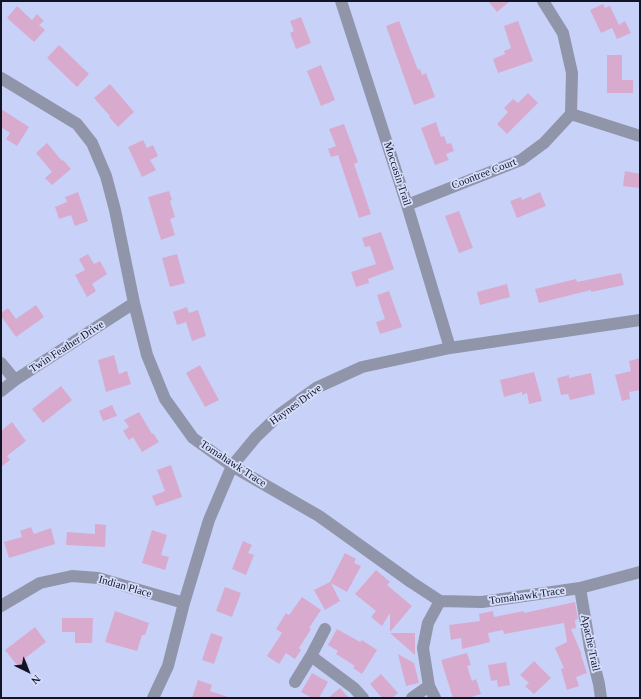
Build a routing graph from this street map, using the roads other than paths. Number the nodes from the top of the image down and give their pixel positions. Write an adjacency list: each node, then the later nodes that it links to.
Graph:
1 (341, 1): 6 (street, Moccasin Trail)
2 (543, 1): 4 (street)
3 (1, 78): 7 (street, Tomahawk Trace)
4 (571, 114): 5 (street); 6 (street, Coontree Court)
5 (640, 136)
6 (407, 205): 9 (street, Moccasin Trail)
7 (134, 303): 11 (street, Twin Feather Drive); 13 (street, Tomahawk Trace)
8 (640, 320): 9 (street, Haynes Drive)
9 (450, 348): 13 (street, Haynes Drive)
10 (1, 363): 11 (street)
11 (15, 380): 12 (street, Twin Feather Drive)
12 (1, 391)
13 (232, 466): 16 (street, Tomahawk Trace); 17 (street, Haynes Drive)
14 (640, 572): 15 (street, Tomahawk Trace)
15 (580, 588): 16 (street, Tomahawk Trace); 27 (street, Apache Trail)
16 (440, 601): 22 (street)
17 (184, 603): 18 (street, Indian Place); 23 (street, Haynes Drive)
18 (1, 606)
19 (325, 629): 20 (street)
20 (311, 656): 21 (street); 24 (street)
21 (295, 682)
22 (429, 686): 25 (street); 26 (street)
23 (153, 698)
24 (363, 698)
25 (412, 698)
26 (435, 698)
27 (601, 698)

